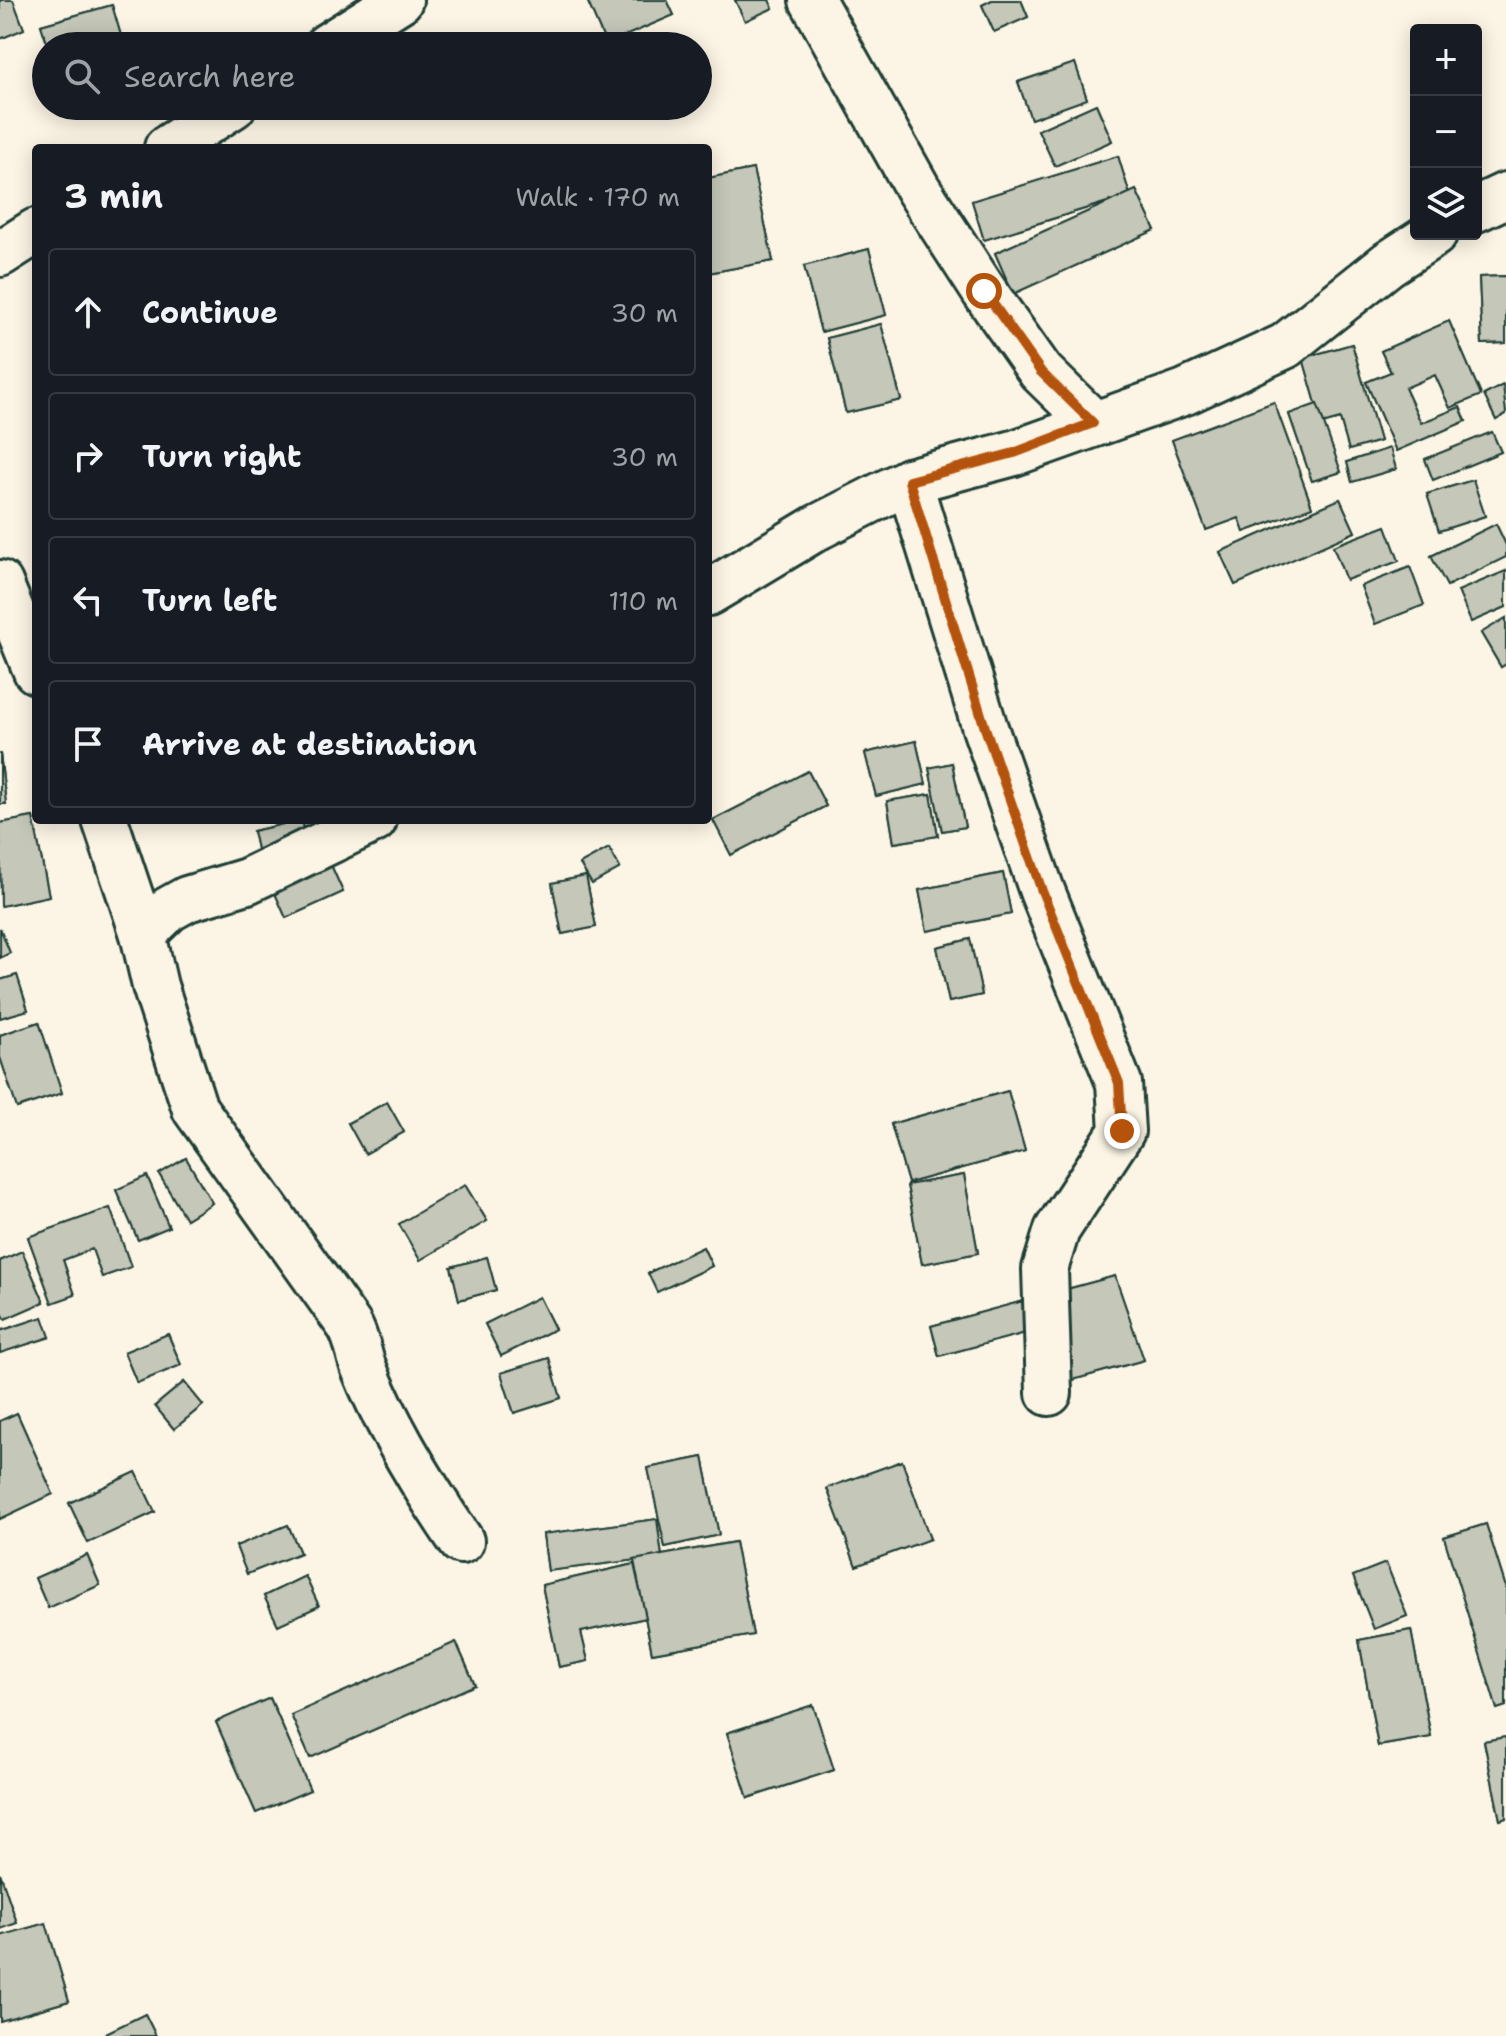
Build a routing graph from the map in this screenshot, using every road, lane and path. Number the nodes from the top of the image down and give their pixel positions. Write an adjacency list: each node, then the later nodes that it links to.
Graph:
1 (400, 0): 3 (street)
2 (812, 0): 11 (street)
3 (349, 32)
4 (211, 120): 5 (street)
5 (173, 144)
6 (1506, 195): 7 (street)
7 (1482, 206)
8 (32, 234): 10 (street)
9 (1425, 240): 11 (street)
10 (0, 254)
11 (1093, 423): 12 (street)
12 (909, 481): 14 (street); 19 (street)
13 (0, 583): 15 (street)
14 (712, 591)
15 (32, 661)
16 (106, 824): 18 (street)
17 (366, 824): 18 (street)
18 (143, 934): 20 (street)
19 (1049, 1393)
20 (461, 1541)

